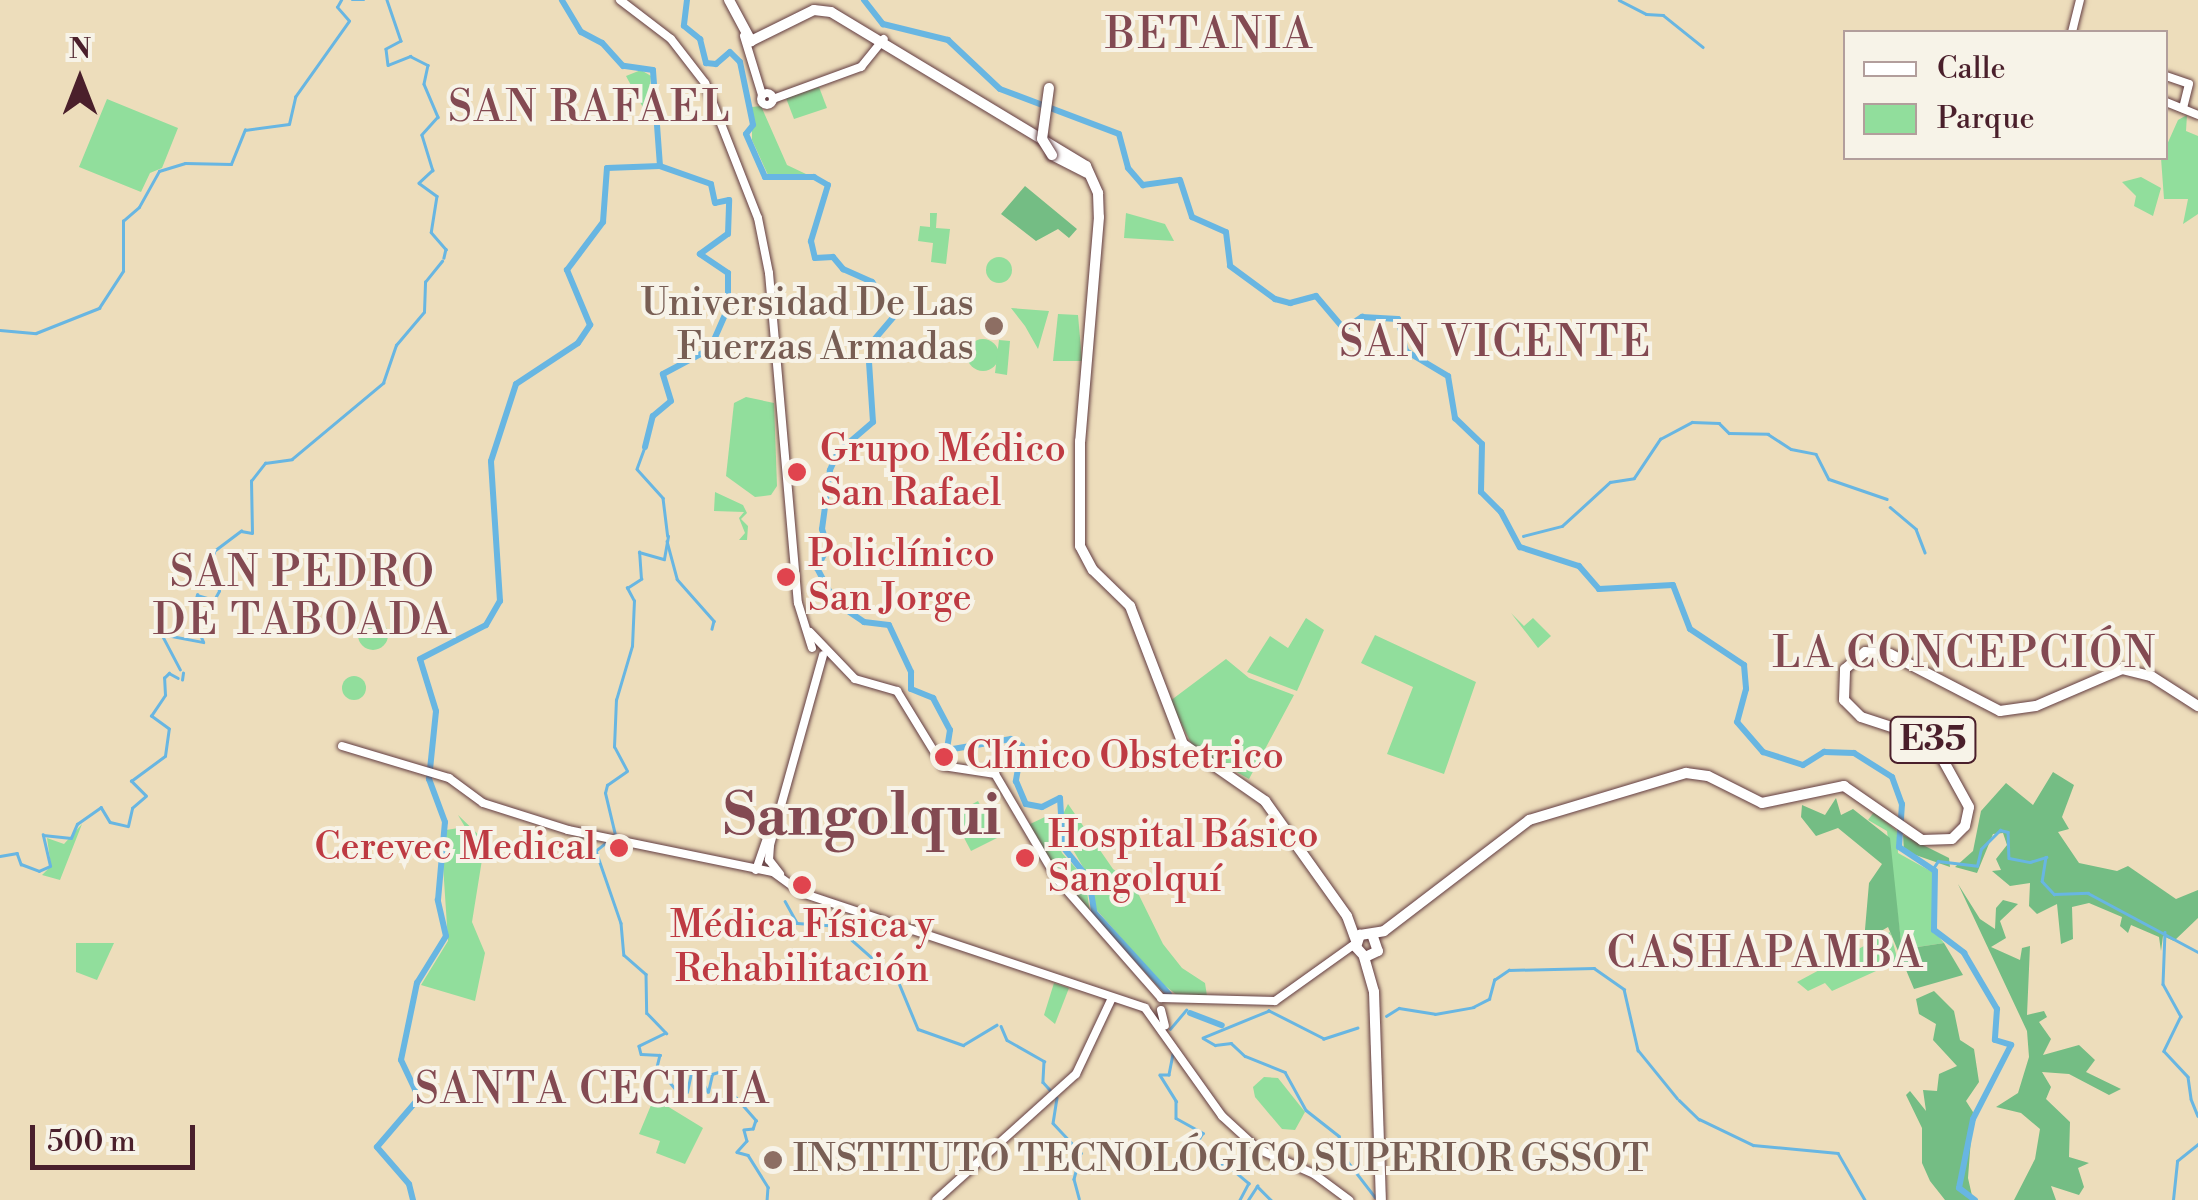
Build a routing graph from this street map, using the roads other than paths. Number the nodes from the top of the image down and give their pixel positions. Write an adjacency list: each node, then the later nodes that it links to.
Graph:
1 (620, 0): 16 (main road)
2 (729, 0): 6 (highway)
3 (2080, 0): 5 (main road)
4 (817, 3): 7 (highway); 8 (highway)
5 (2072, 30)
6 (744, 36): 7 (highway); 11 (main road)
7 (756, 40): 11 (main road)
8 (879, 41): 11 (main road); 15 (highway); 23 (highway)
9 (2168, 77): 13 (main road)
10 (1050, 83): 15 (highway, bridge)
11 (769, 95)
12 (2168, 103): 13 (main road)
13 (2184, 108): 14 (main road)
14 (2198, 115)
15 (1095, 182): 25 (highway)
16 (815, 646): 17 (main road); 22 (main road)
17 (825, 655): 21 (main road); 28 (main road)
18 (2198, 708): 20 (highway, E35)
19 (426, 770): 19 (main road); 22 (main road)
20 (1896, 825): 23 (highway, E35); 24 (highway, E35)
21 (770, 861): 22 (main road); 22 (main road); 27 (main road)
22 (758, 866): 27 (main road)
23 (1371, 934): 24 (highway); 25 (highway, E35)
24 (1378, 948): 25 (highway, E35); 26 (highway)
25 (1359, 949): 26 (highway); 28 (main road)
26 (1374, 992): 29 (highway)
27 (1114, 999): 28 (main road); 30 (main road)
28 (1153, 1004): 31 (main road)
29 (1381, 1197)
30 (936, 1200)
31 (1352, 1200)

